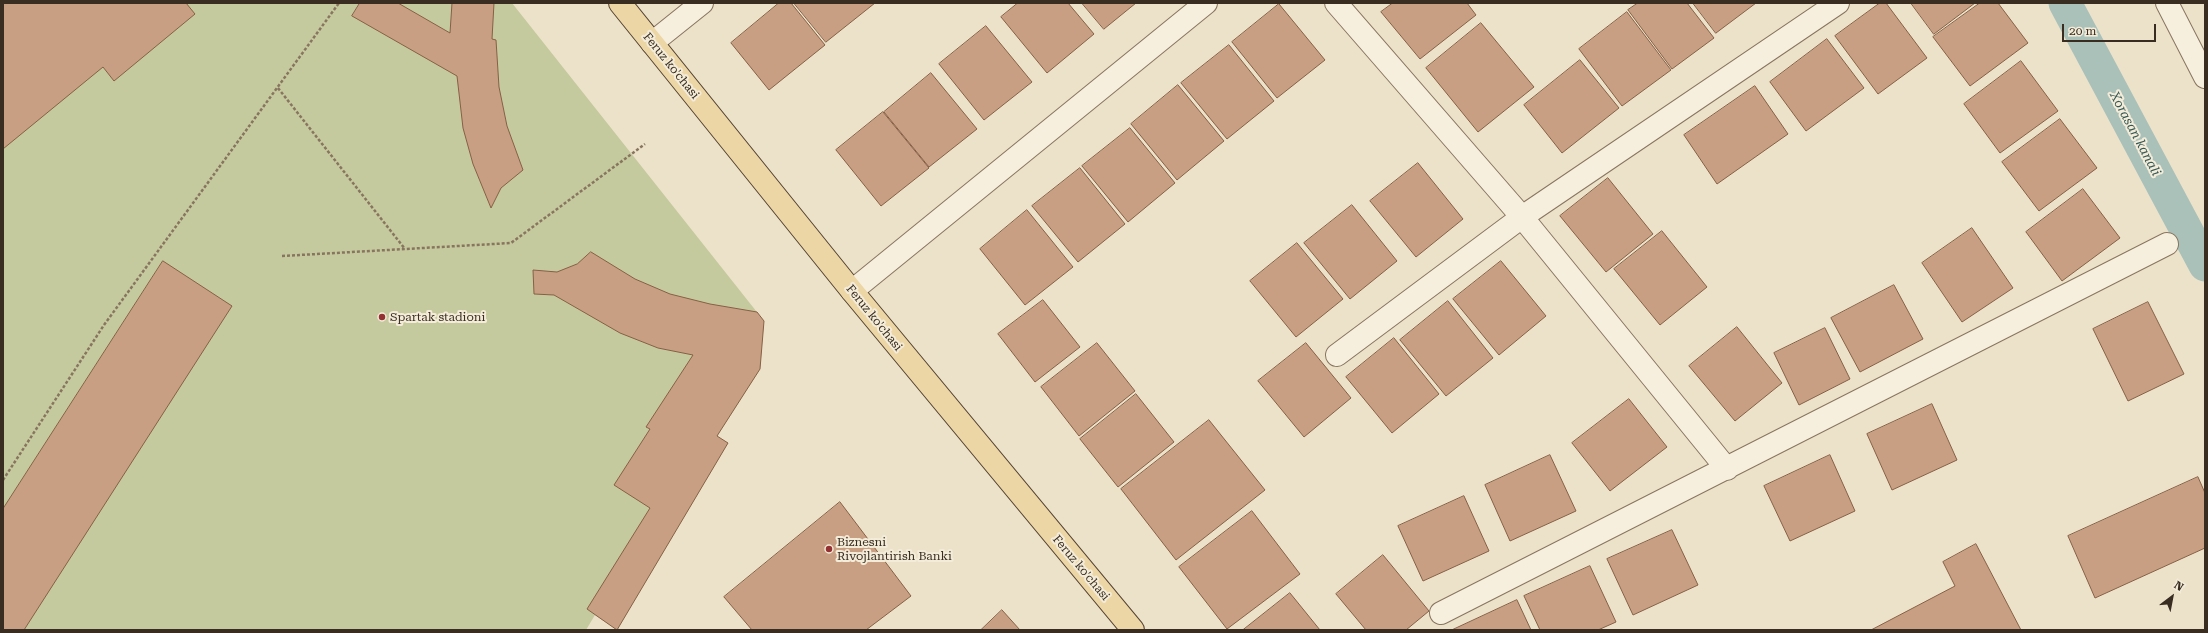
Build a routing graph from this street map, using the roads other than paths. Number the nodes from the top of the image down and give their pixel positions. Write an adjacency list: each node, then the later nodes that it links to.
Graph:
1 (620, 3): 7 (main road, Feruz ko'chasi)
2 (702, 3): 7 (street)
3 (1206, 3): 11 (street)
4 (1336, 3): 9 (street)
5 (1838, 3): 9 (street)
6 (2167, 3): 8 (street)
7 (652, 42): 11 (main road, Feruz ko'chasi)
8 (2205, 77)
9 (1522, 217): 12 (street); 13 (street)
10 (2167, 244): 13 (street)
11 (852, 291): 15 (main road, Feruz ko'chasi)
12 (1337, 355)
13 (1727, 469): 14 (street)
14 (1441, 613)
15 (1133, 630)

